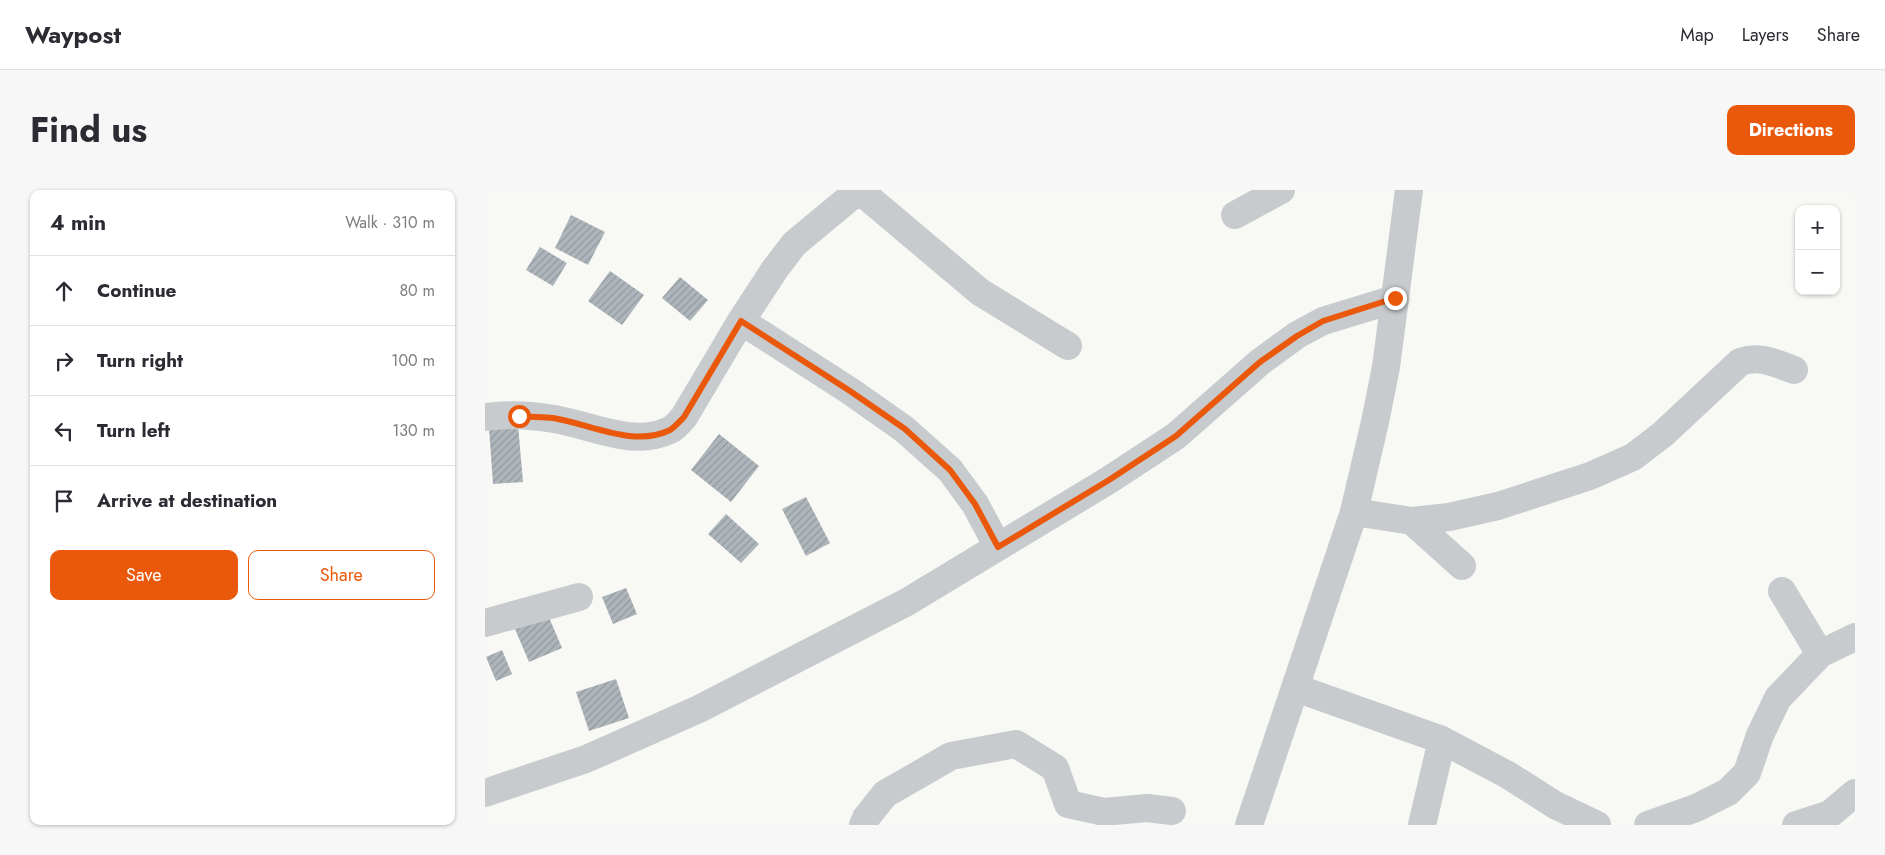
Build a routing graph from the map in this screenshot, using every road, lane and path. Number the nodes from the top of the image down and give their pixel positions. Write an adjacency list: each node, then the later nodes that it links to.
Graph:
1 (859, 190): 6 (street); 7 (street)
2 (1281, 190): 4 (street)
3 (1409, 190): 5 (street)
4 (1235, 215)
5 (1395, 298): 10 (street); 12 (street)
6 (741, 321): 9 (street); 12 (street)
7 (1068, 346)
8 (1794, 370): 11 (street)
9 (485, 417)
10 (1354, 512): 11 (street); 19 (street)
11 (1412, 520): 13 (street)
12 (998, 547): 21 (street)
13 (1462, 566)
14 (1782, 591): 18 (street)
15 (579, 597): 16 (street)
16 (485, 623)
17 (1855, 637): 18 (street)
18 (1821, 654): 31 (street)
19 (1295, 688): 20 (street); 28 (street)
20 (1442, 740): 25 (street); 29 (street)
21 (485, 793)
22 (1855, 793): 26 (street)
23 (1172, 812): 24 (street)
24 (1069, 815): 27 (street)
25 (1554, 815): 30 (street)
26 (1843, 816): 32 (street)
27 (863, 825)
28 (1249, 825)
29 (1422, 825)
30 (1597, 825)
31 (1648, 825)
32 (1797, 825)

